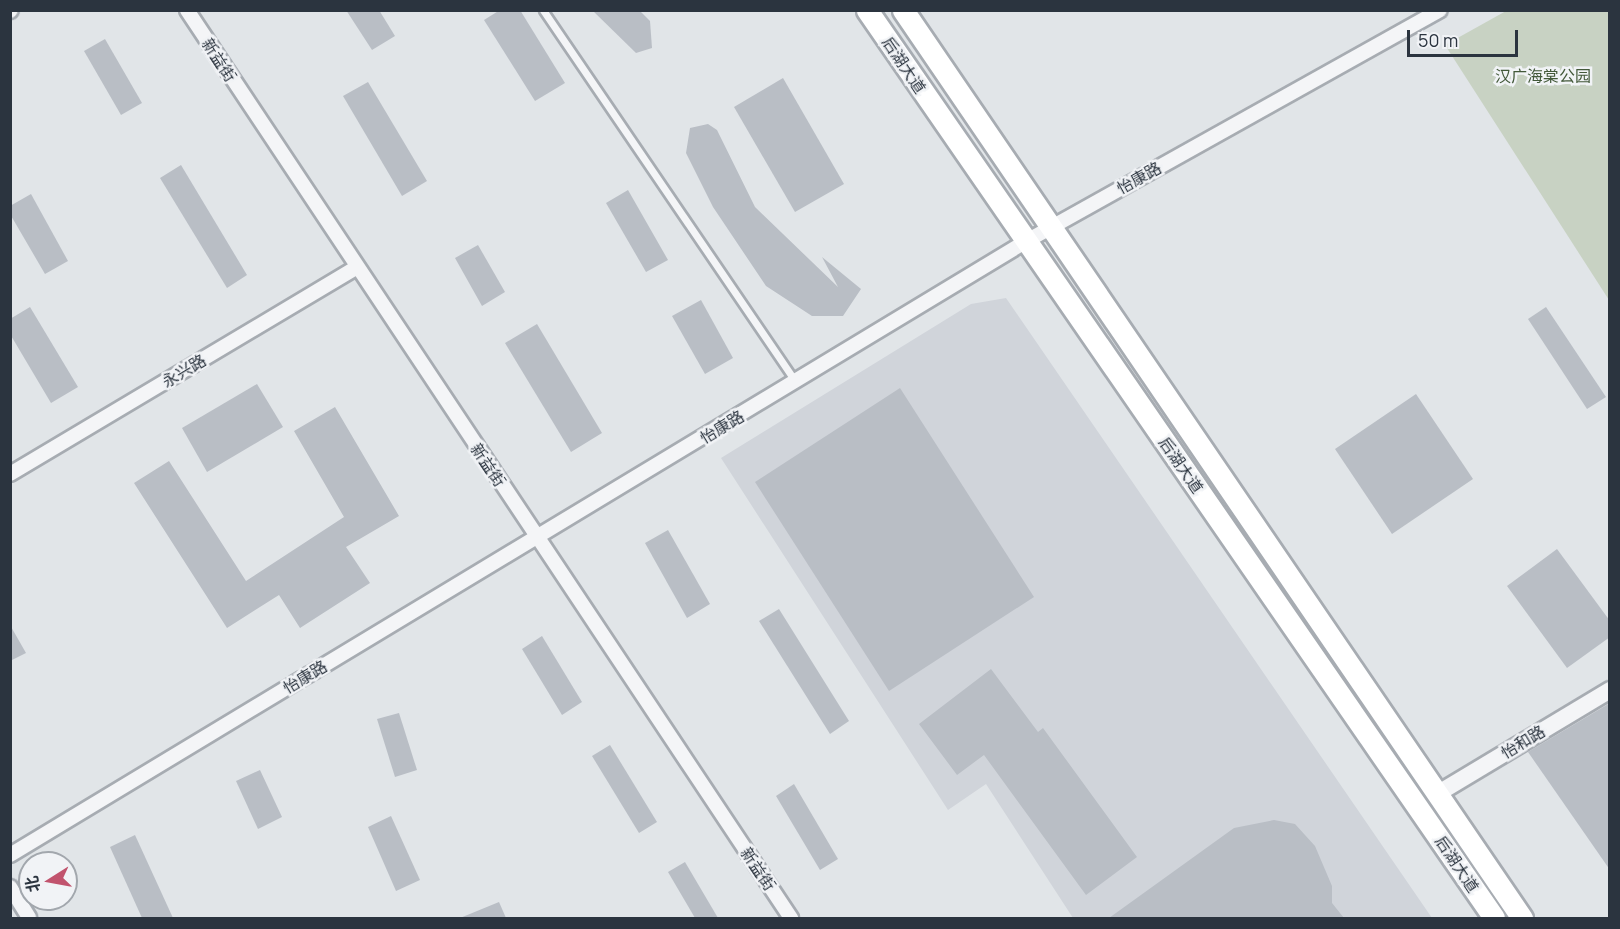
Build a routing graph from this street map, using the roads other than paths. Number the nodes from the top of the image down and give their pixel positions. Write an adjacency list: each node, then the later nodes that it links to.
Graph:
1 (187, 10): 8 (street, 新益街)
2 (543, 10): 9 (lane)
3 (867, 10): 7 (main road, 后湖大道)
4 (903, 10): 6 (main road, 后湖大道)
5 (1440, 10): 6 (street, 怡康路)
6 (1051, 227): 7 (street, 怡康路); 13 (main road, 后湖大道)
7 (1025, 242): 9 (street, 怡康路); 18 (main road, 后湖大道)
8 (357, 267): 10 (street, 永兴路); 11 (street, 新益街)
9 (796, 382): 11 (street, 怡康路)
10 (10, 474)
11 (537, 538): 14 (street, 怡康路); 17 (street, 新益街)
12 (1610, 690): 13 (street, 怡和路)
13 (1437, 794): 19 (main road, 后湖大道)
14 (10, 855)
15 (10, 887): 16 (street)
16 (29, 918)
17 (791, 918)
18 (1494, 918)
19 (1522, 918)

